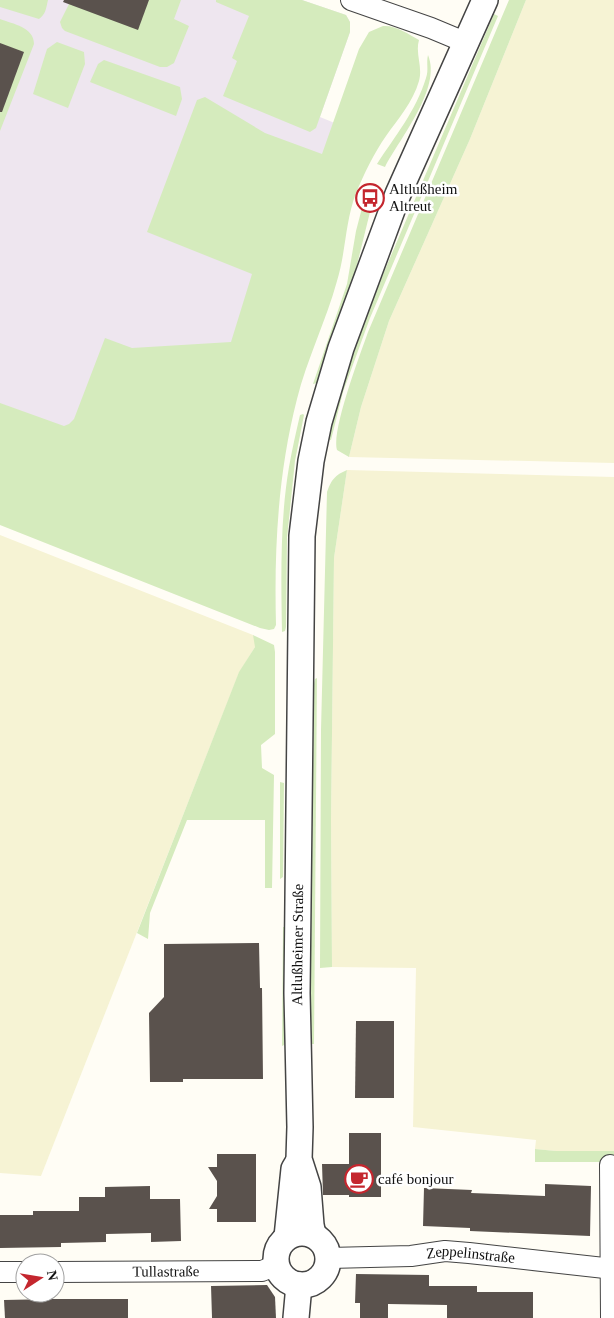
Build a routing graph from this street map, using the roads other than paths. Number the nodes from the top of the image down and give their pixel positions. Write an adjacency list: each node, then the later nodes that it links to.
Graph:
1 (351, 0): 3 (street)
2 (485, 0): 3 (street, Altlußheimer Straße)
3 (467, 43): 4 (street, Altlußheimer Straße)
4 (299, 1159): 6 (street, Altlußheimer Straße); 7 (street, Altlußheimer Straße)
5 (610, 1165): 10 (street)
6 (314, 1235): 7 (street); 8 (street, Altlußheimer Straße)
7 (287, 1237): 9 (street, Altlußheimer Straße)
8 (328, 1258): 10 (street, Zeppelinstraße); 14 (street)
9 (276, 1265): 13 (street, Tullastraße); 14 (street)
10 (612, 1269): 16 (street)
11 (0, 1272): 12 (street)
12 (15, 1272)
13 (65, 1272)
14 (299, 1285): 15 (street)
15 (296, 1318)
16 (610, 1318)

